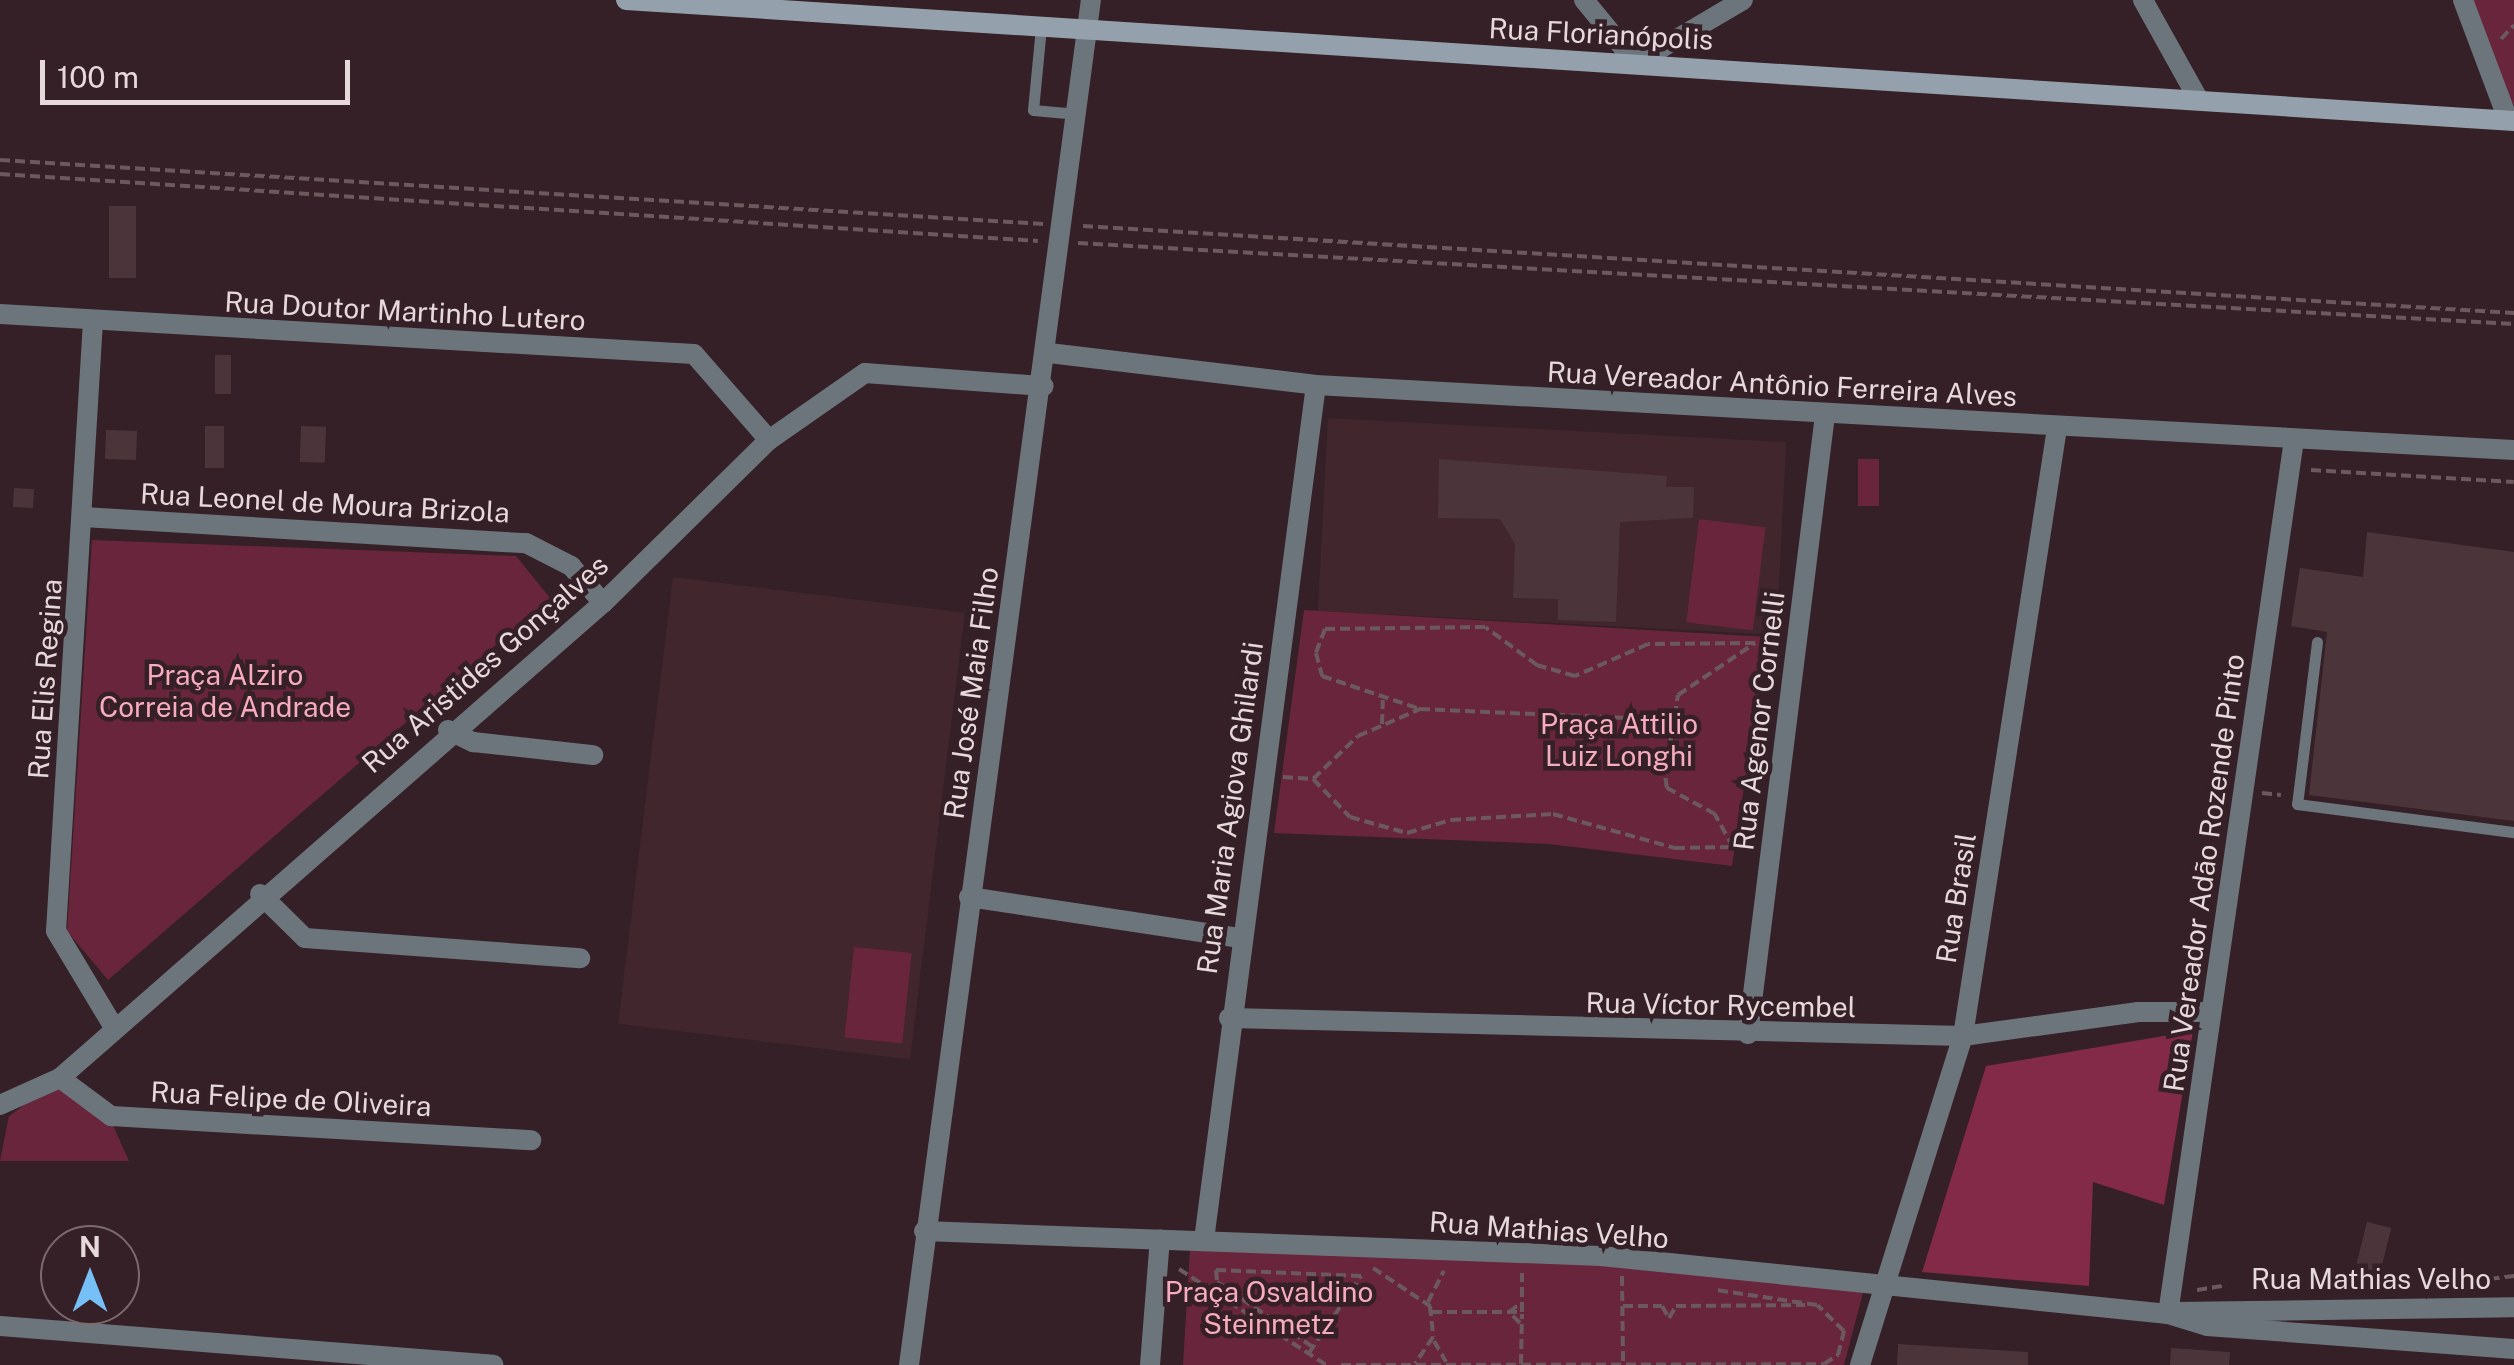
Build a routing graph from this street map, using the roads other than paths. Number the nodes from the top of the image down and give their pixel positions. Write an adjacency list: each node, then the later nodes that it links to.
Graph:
1 (626, 0): 7 (main road, Rua Florianópolis)
2 (1091, 0): 9 (street, Rua José Maia Filho)
3 (1584, 0): 10 (street)
4 (1742, 0): 10 (street)
5 (2143, 0): 11 (street)
6 (2463, 0): 13 (street)
7 (723, 3): 8 (main road, Rua Florianópolis)
8 (1041, 27): 9 (main road, Rua Florianópolis); 12 (lane)
9 (1089, 30): 10 (main road, Rua Florianópolis); 12 (street, Rua José Maia Filho)
10 (1636, 64): 11 (main road, Rua Florianópolis)
11 (2198, 99): 13 (main road, Rua Florianópolis)
12 (1078, 114): 16 (street, Rua José Maia Filho)
13 (2511, 120)
14 (0, 314): 15 (street, Rua Doutor Martinho Lutero)
15 (93, 321): 21 (street, Rua Doutor Martinho Lutero); 24 (street, Rua Elis Regina)
16 (1049, 353): 17 (street, Rua Vereador Antônio Ferreira Alves); 18 (street, Rua José Maia Filho)
17 (1316, 385): 19 (street, Rua Vereador Antônio Ferreira Alves); 32 (street, Rua Maria Agiova Ghilardi)
18 (1044, 386): 21 (street, Rua Aristides Gonçalves); 31 (street, Rua José Maia Filho)
19 (1825, 415): 20 (street, Rua Vereador Antônio Ferreira Alves); 37 (street, Rua Agenor Cornelli)
20 (2057, 428): 22 (street, Rua Vereador Antônio Ferreira Alves); 38 (street, Rua Brasil)
21 (769, 440): 25 (street, Rua Aristides Gonçalves)
22 (2294, 440): 23 (street, Rua Vereador Antônio Ferreira Alves); 34 (street, Rua Vereador Adão Rozende Pinto)
23 (2514, 450)
24 (83, 516): 25 (street, Rua Leonel de Moura Brizola); 36 (street, Rua Elis Regina)
25 (602, 602): 27 (street, Rua Aristides Gonçalves)
26 (2317, 642): 29 (lane)
27 (448, 730): 28 (street); 30 (street, Rua Aristides Gonçalves)
28 (593, 756)
29 (2514, 832)
30 (260, 894): 33 (street); 36 (street, Rua Aristides Gonçalves)
31 (969, 897): 32 (street); 42 (street, Rua José Maia Filho)
32 (1239, 938): 35 (street, Rua Maria Agiova Ghilardi)
33 (580, 958)
34 (2211, 1012): 38 (street, Rua Víctor Rycembel); 47 (street, Rua Vereador Adão Rozende Pinto)
35 (1229, 1018): 37 (street, Rua Víctor Rycembel); 44 (street, Rua Maria Agiova Ghilardi)
36 (113, 1026): 39 (street, Rua Aristides Gonçalves)
37 (1748, 1034): 38 (street, Rua Víctor Rycembel)
38 (1963, 1036): 45 (street, Rua Brasil)
39 (60, 1078): 40 (street, Rua Aristides Gonçalves); 41 (street, Rua Felipe de Oliveira)
40 (0, 1105)
41 (531, 1140)
42 (924, 1231): 43 (street, Rua Mathias Velho); 54 (street, Rua José Maia Filho)
43 (1162, 1248): 44 (street, Rua Mathias Velho); 55 (street)
44 (1202, 1249): 45 (street, Rua Mathias Velho)
45 (1883, 1291): 47 (street, Rua Mathias Velho); 56 (street, Rua Brasil)
46 (2514, 1307): 47 (street, Rua Mathias Velho)
47 (2168, 1314): 50 (street, Rua Mathias Velho)
48 (0, 1326): 52 (street)
49 (2514, 1340): 50 (street)
50 (2458, 1344): 51 (street, Rua Mathias Velho)
51 (2514, 1349)
52 (380, 1360): 53 (street)
53 (493, 1365)
54 (909, 1365)
55 (1150, 1365)
56 (1860, 1365)

